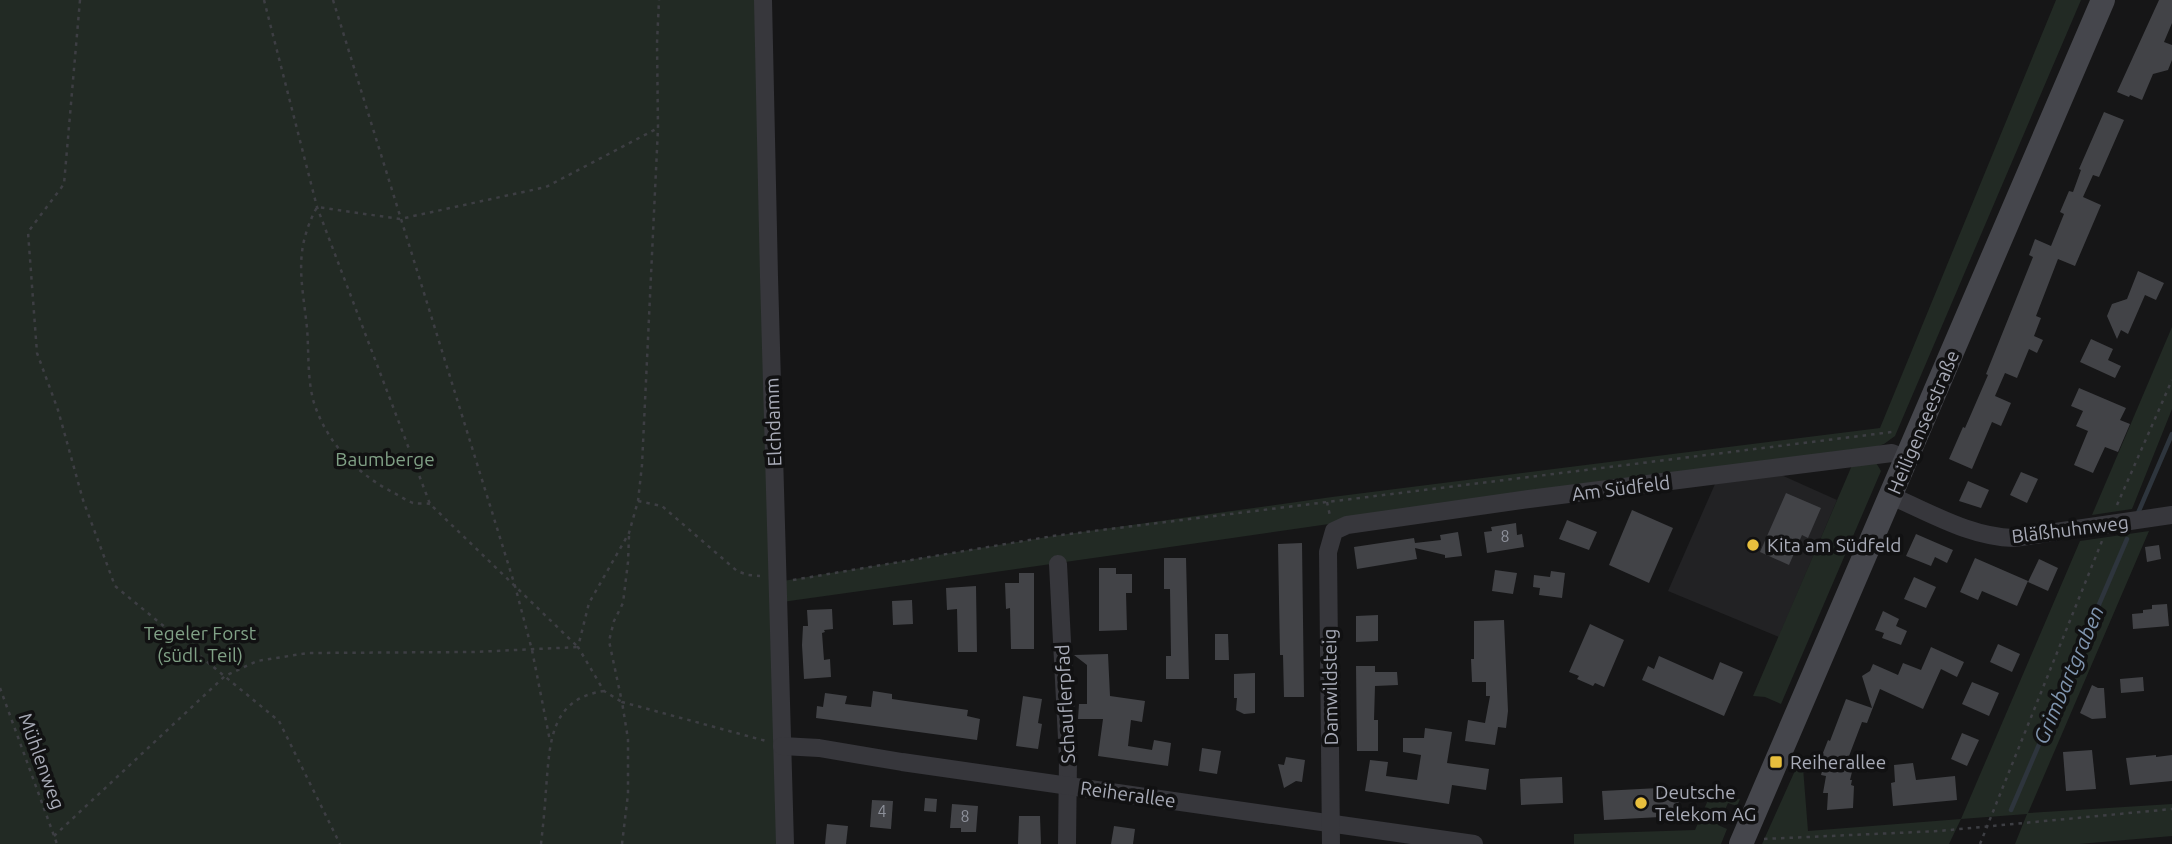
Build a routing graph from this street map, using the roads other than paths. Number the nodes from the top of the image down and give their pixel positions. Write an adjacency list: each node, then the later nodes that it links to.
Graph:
1 (763, 0): 8 (street, Elchdamm)
2 (2103, 0): 3 (main road, Heiligenseestraße)
3 (1911, 450): 4 (main road, Heiligenseestraße); 6 (street, Am Südfeld)
4 (1891, 496): 5 (street, Bläßhuhnweg); 11 (main road, Heiligenseestraße)
5 (2172, 515)
6 (1334, 531): 10 (street, Damwildsteig)
7 (1058, 564): 9 (street, Schauflerpfad)
8 (782, 746): 9 (street, Reiherallee); 12 (street, Elchdamm)
9 (1068, 786): 10 (street, Reiherallee); 13 (street, Schauflerpfad)
10 (1331, 822): 14 (street, Damwildsteig); 15 (street, Reiherallee)
11 (1751, 842)
12 (785, 844)
13 (1067, 844)
14 (1331, 844)
15 (1474, 844)

